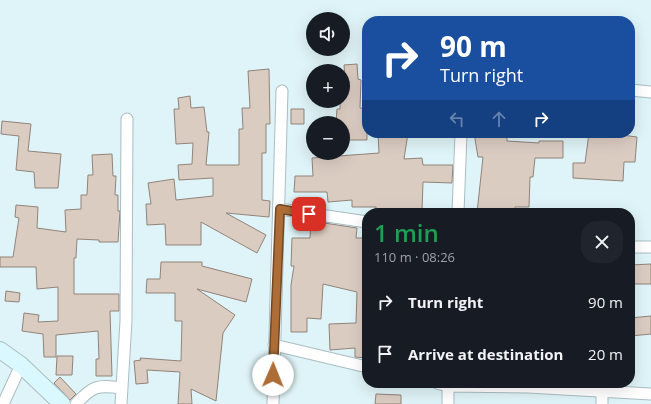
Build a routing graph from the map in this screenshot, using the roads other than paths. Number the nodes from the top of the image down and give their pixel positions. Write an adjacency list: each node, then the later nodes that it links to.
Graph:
1 (635, 90): 3 (street)
2 (282, 91): 7 (street)
3 (651, 92)
4 (127, 119): 15 (street)
5 (461, 138): 6 (street)
6 (458, 208)
7 (280, 209): 8 (street); 11 (street)
8 (362, 221)
9 (635, 247): 10 (street)
10 (651, 247)
11 (274, 345): 14 (street); 24 (street)
12 (0, 350): 13 (street)
13 (20, 365): 20 (street); 21 (street)
14 (362, 366)
15 (122, 388): 22 (street); 23 (street)
16 (446, 388): 25 (street)
17 (535, 388): 18 (street)
18 (602, 391): 19 (street); 26 (street)
19 (651, 394)
20 (3, 404)
21 (62, 404)
22 (76, 404)
23 (122, 404)
24 (273, 404)
25 (448, 404)
26 (602, 404)

